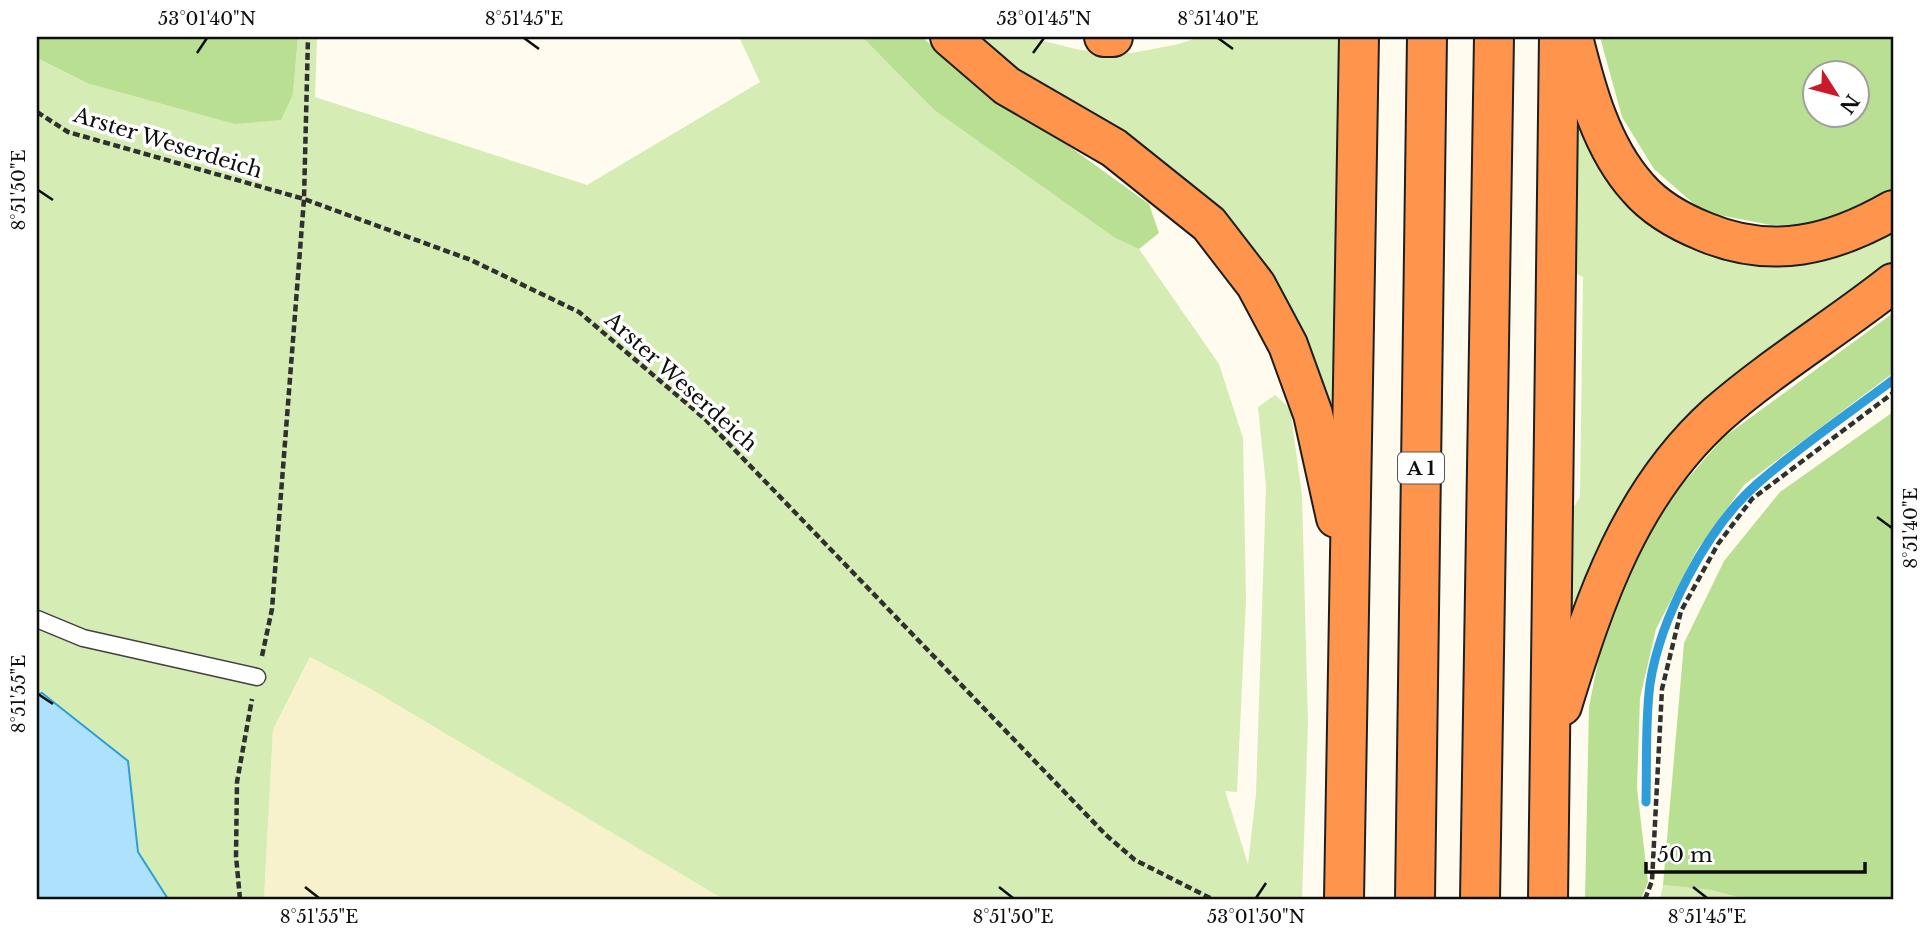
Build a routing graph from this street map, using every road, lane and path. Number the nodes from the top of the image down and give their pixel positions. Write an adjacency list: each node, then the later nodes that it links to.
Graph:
1 (308, 37): 11 (path)
2 (950, 37): 15 (highway)
3 (1104, 37): 4 (highway)
4 (1114, 37)
5 (1359, 37): 15 (highway)
6 (1427, 37): 22 (highway, A 1)
7 (1494, 37): 23 (highway)
8 (1559, 37): 18 (highway)
9 (1573, 37): 12 (highway)
10 (37, 112): 11 (path, Arster Weserdeich)
11 (304, 199): 17 (path); 20 (path, Arster Weserdeich)
12 (1893, 210)
13 (1893, 284): 18 (highway)
14 (1893, 393): 25 (path)
15 (1349, 575): 21 (highway)
16 (37, 619): 17 (lane)
17 (257, 677): 19 (path)
18 (1549, 746): 24 (highway)
19 (240, 899)
20 (1212, 899)
21 (1344, 899)
22 (1415, 899)
23 (1480, 899)
24 (1548, 899)
25 (1645, 899)

